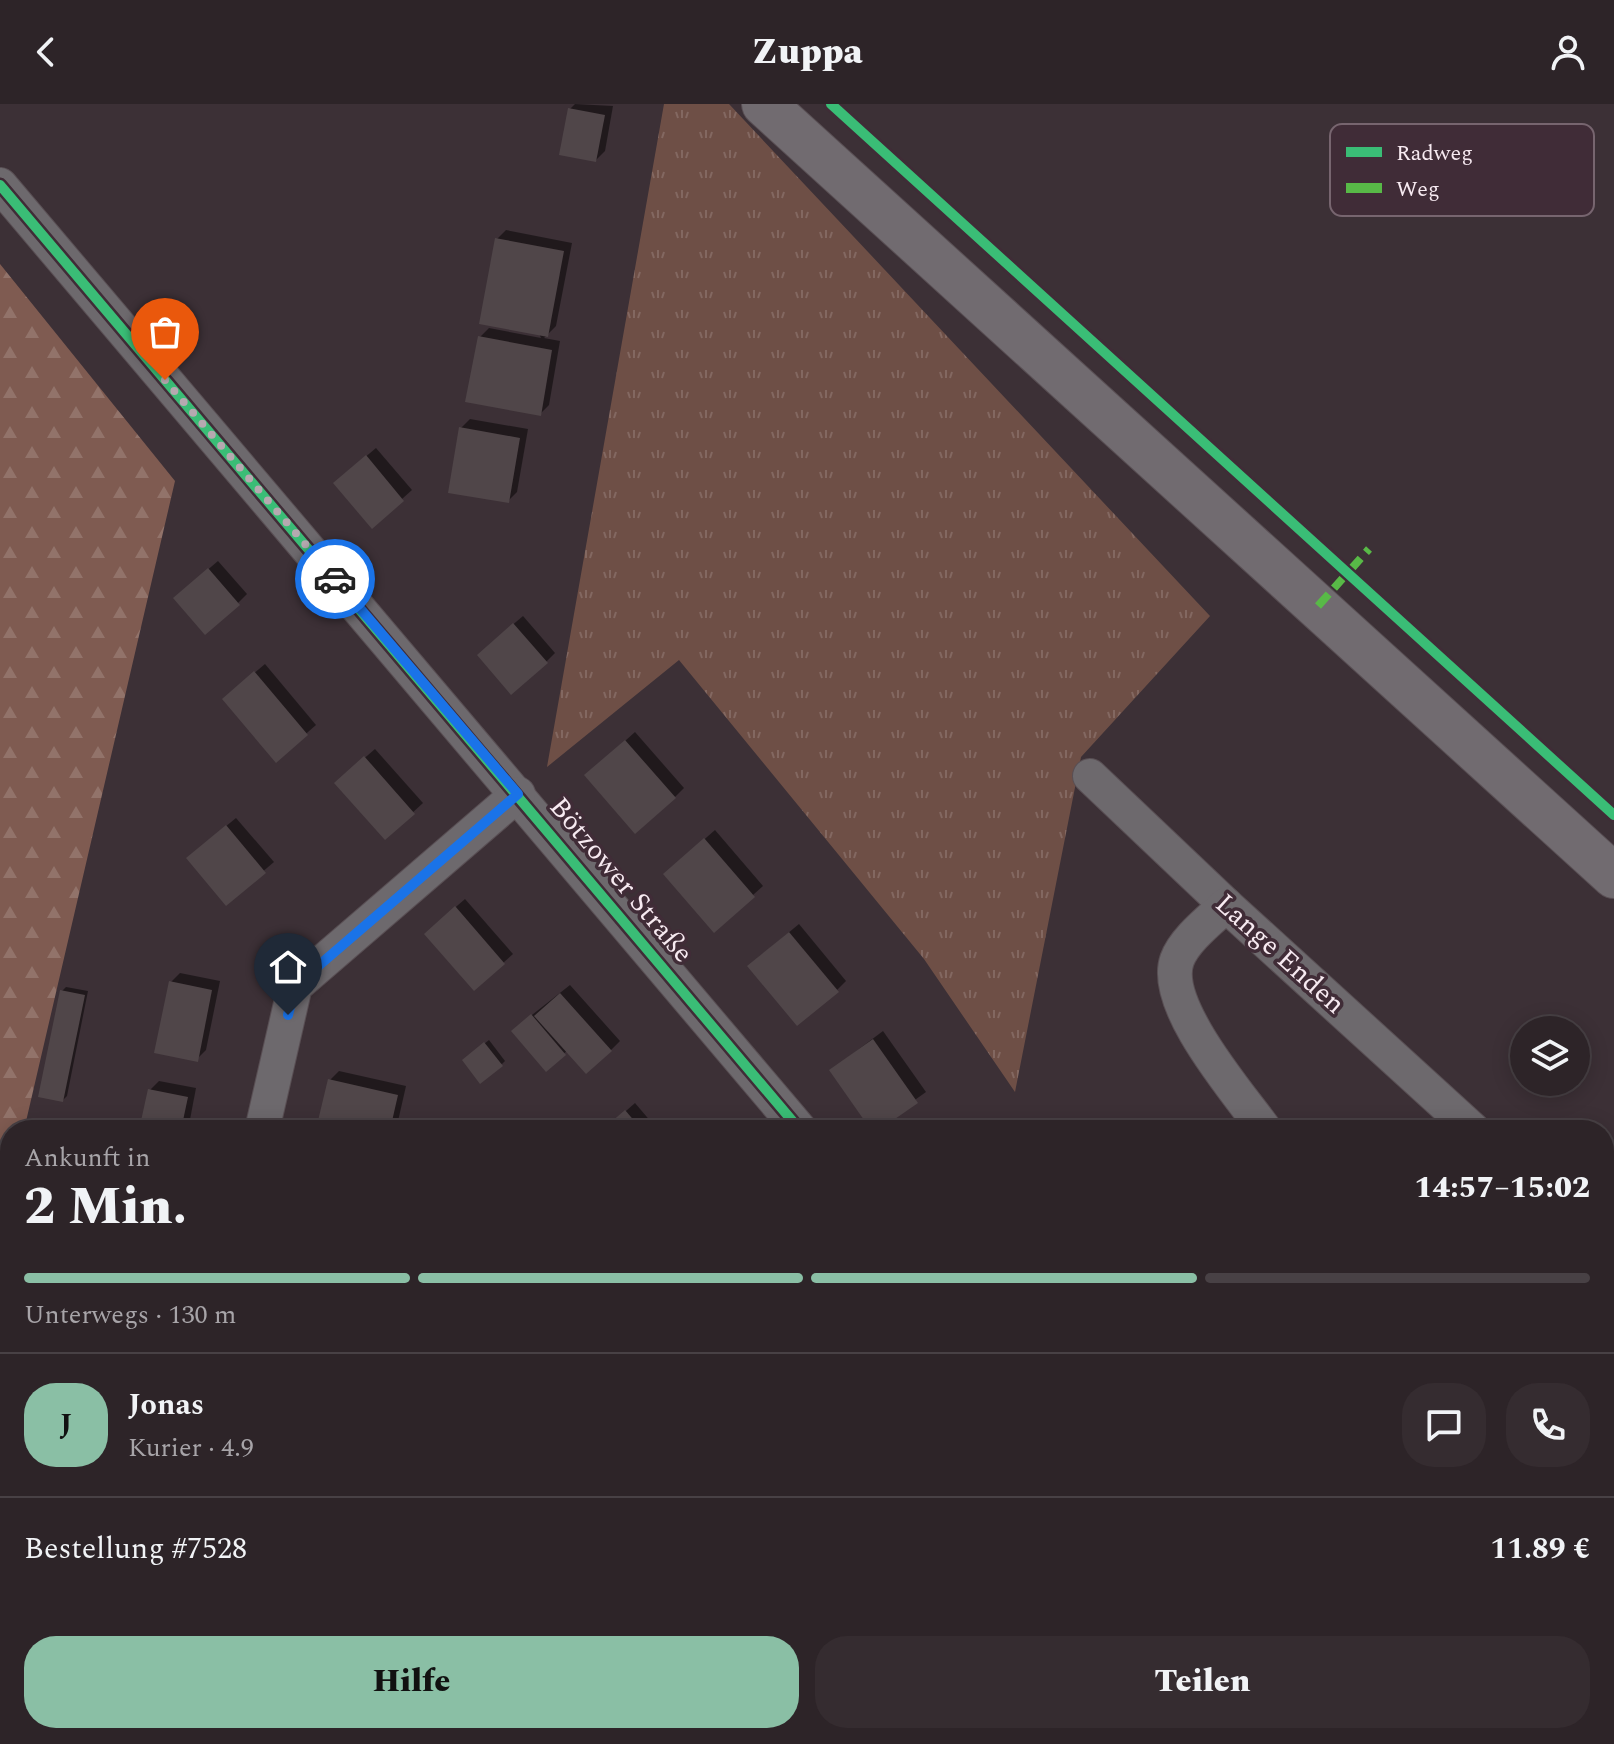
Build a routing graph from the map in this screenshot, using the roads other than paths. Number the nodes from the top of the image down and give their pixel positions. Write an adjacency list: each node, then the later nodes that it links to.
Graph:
1 (764, 104): 5 (main road)
2 (0, 185): 4 (street, Bötzower Straße)
3 (1090, 776): 6 (street, Lange Enden)
4 (518, 794): 7 (street); 8 (street, Bötzower Straße)
5 (1614, 876)
6 (1226, 905): 9 (street); 10 (street, Lange Enden)
7 (264, 1120)
8 (792, 1120)
9 (1258, 1120)
10 (1462, 1120)

